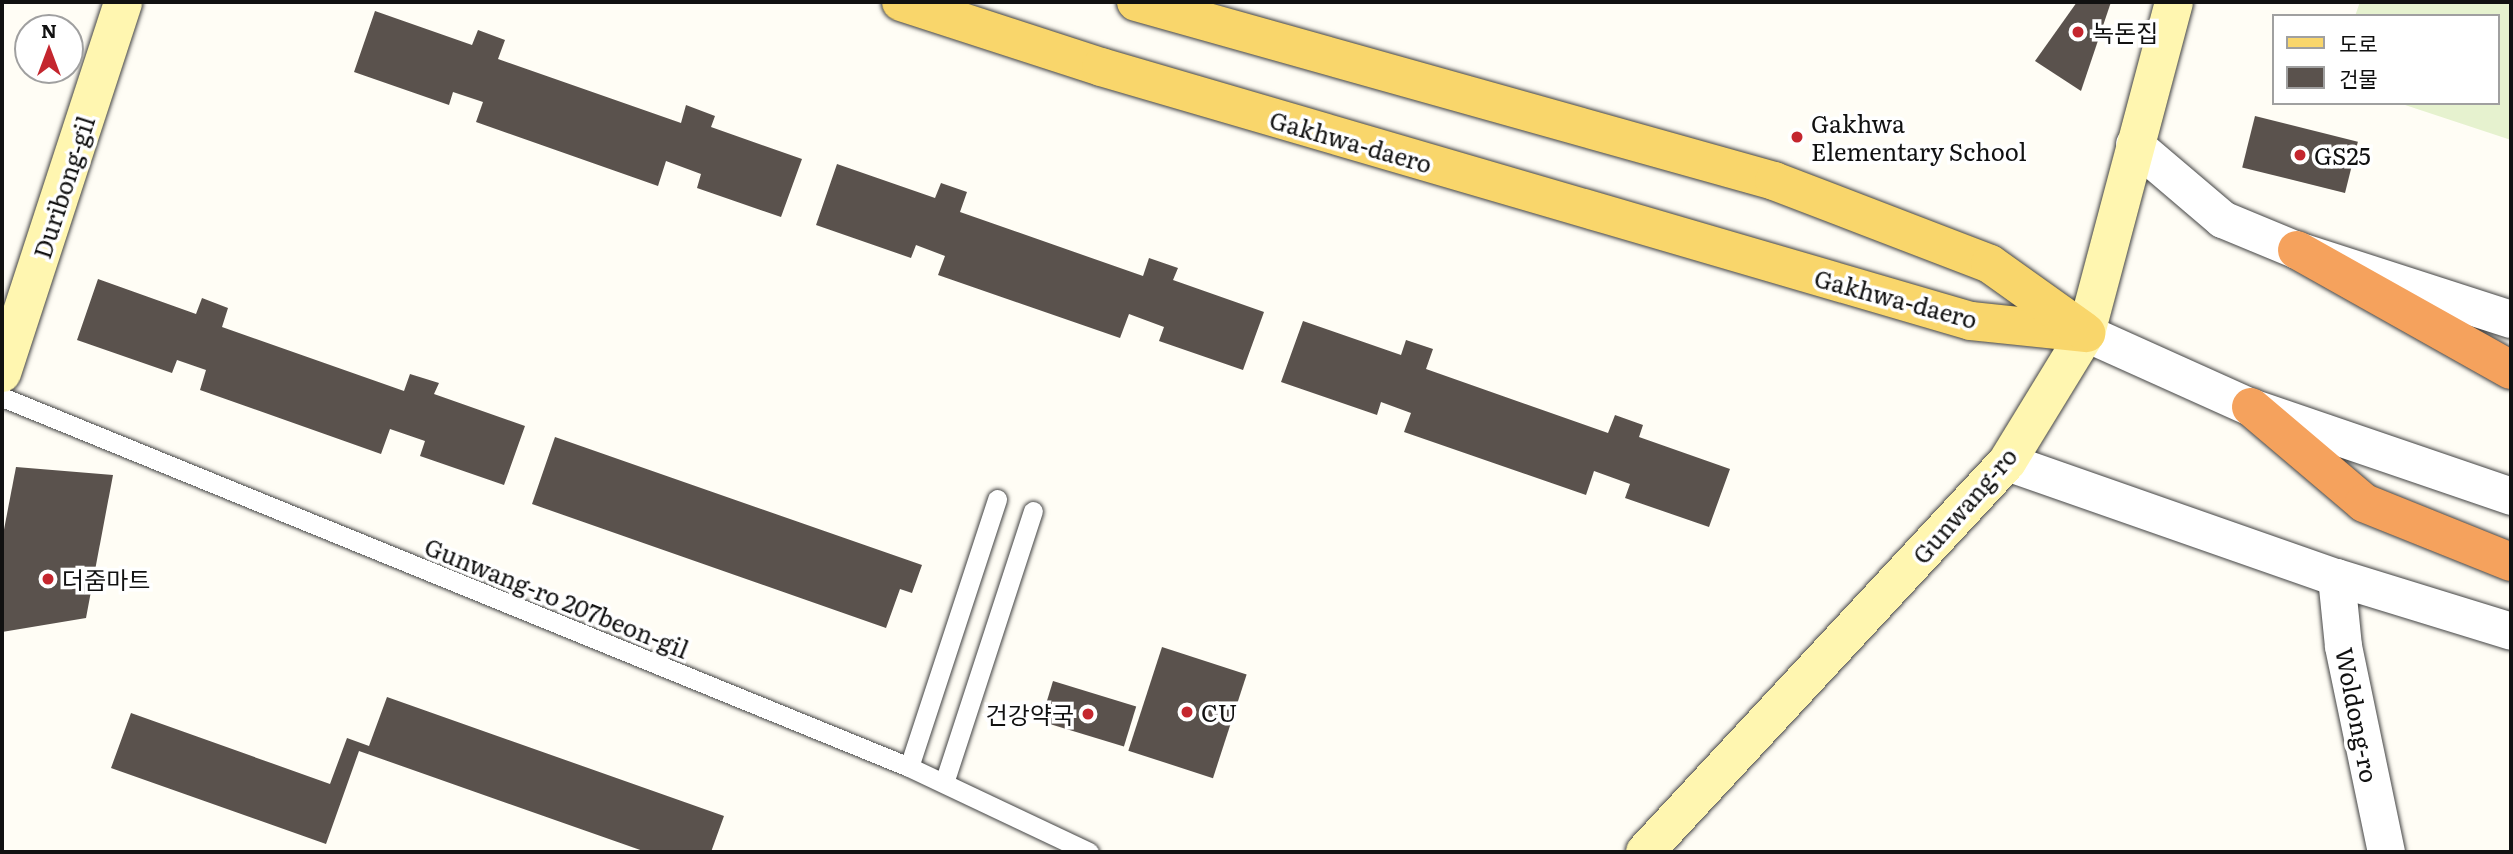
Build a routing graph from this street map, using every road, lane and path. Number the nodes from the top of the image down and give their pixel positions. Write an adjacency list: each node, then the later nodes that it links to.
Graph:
1 (123, 2): 10 (main road, Duribong-gil)
2 (901, 2): 8 (main road, Gakhwa-daero)
3 (1136, 2): 8 (main road)
4 (2174, 2): 5 (main road, Gunwang-ro)
5 (2134, 144): 6 (street); 8 (main road, Gunwang-ro)
6 (2297, 250): 7 (street); 9 (highway)
7 (2511, 319)
8 (2086, 332): 12 (street); 13 (main road, Gunwang-ro)
9 (2511, 370)
10 (2, 373)
11 (2, 397): 20 (lane, Gunwang-ro 207beon-gil)
12 (2251, 407): 14 (street); 17 (highway)
13 (2007, 461): 18 (street); 23 (main road, Gunwang-ro)
14 (2511, 496)
15 (997, 499): 20 (lane)
16 (1033, 511): 21 (lane)
17 (2511, 562)
18 (2336, 577): 19 (street); 24 (street, Woldong-ro)
19 (2511, 631)
20 (909, 766): 21 (lane, Gunwang-ro 207beon-gil)
21 (944, 783): 22 (lane, Gunwang-ro 207beon-gil)
22 (1090, 852)
23 (1645, 852)
24 (2386, 852)

